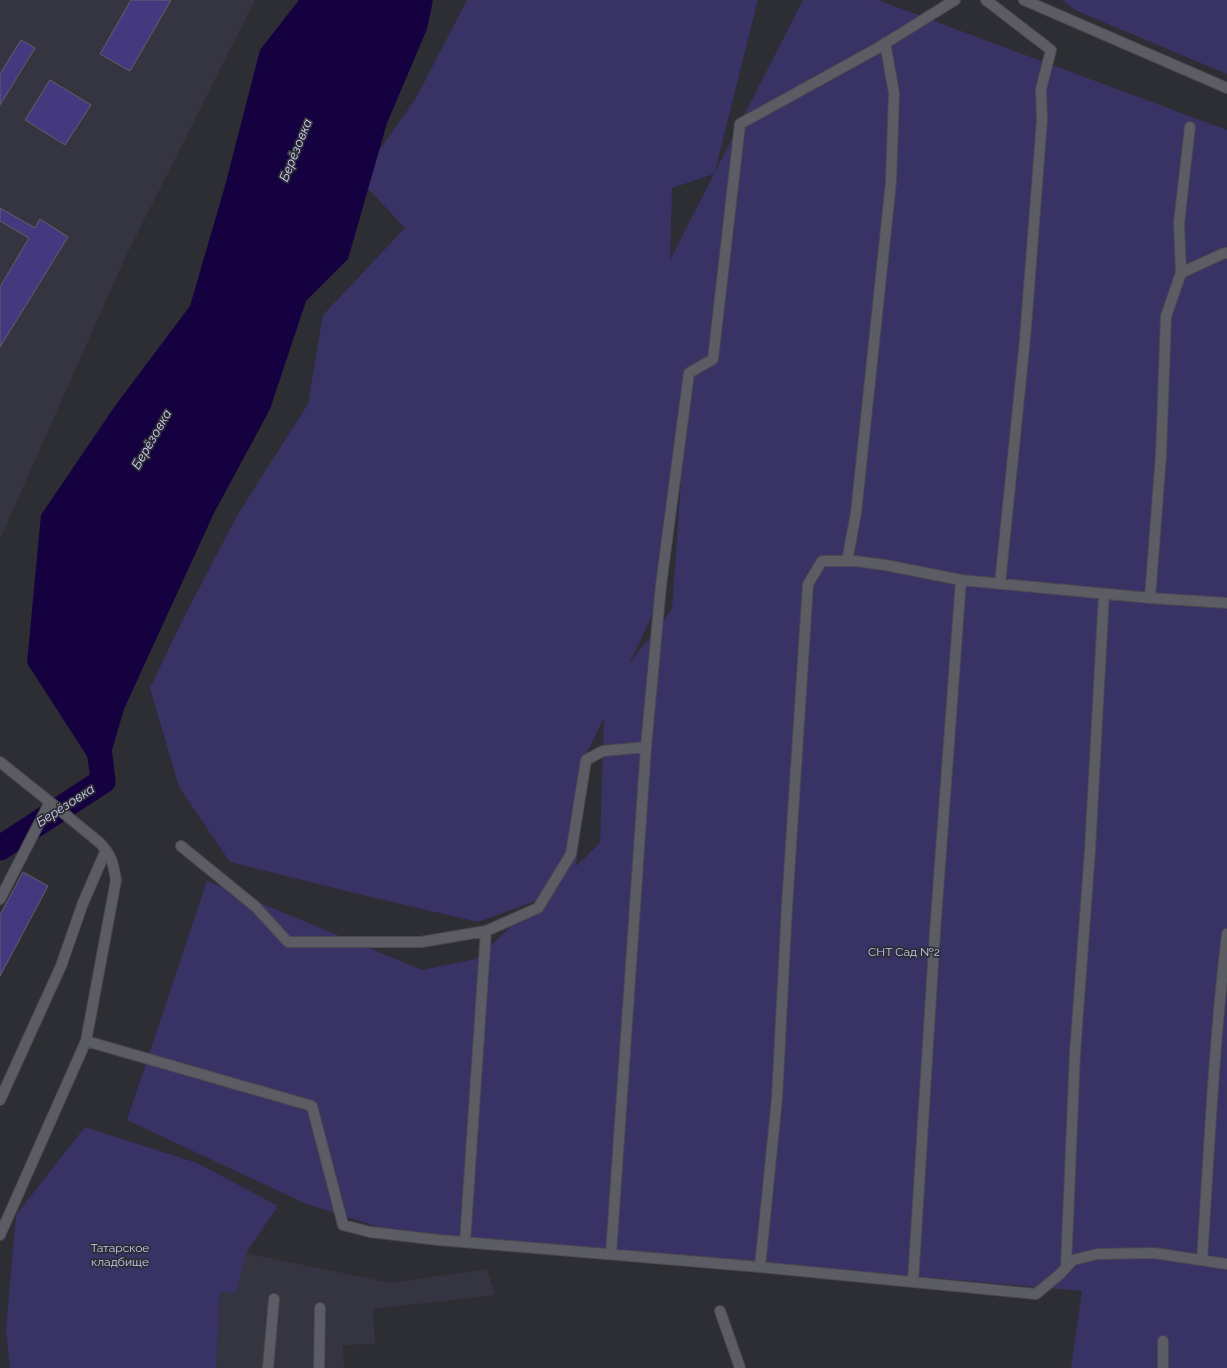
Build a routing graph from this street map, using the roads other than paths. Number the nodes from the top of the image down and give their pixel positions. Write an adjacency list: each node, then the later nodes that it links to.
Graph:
1 (955, 0): 4 (lane)
2 (986, 0): 11 (lane)
3 (1024, 0): 5 (lane)
4 (885, 43): 9 (lane); 15 (lane)
5 (1227, 88)
6 (1190, 127): 8 (lane)
7 (1227, 253): 8 (lane)
8 (1181, 273): 13 (lane)
9 (847, 561): 10 (lane); 30 (lane)
10 (961, 580): 11 (lane); 32 (lane)
11 (1000, 584): 12 (lane)
12 (1104, 594): 13 (lane); 31 (lane)
13 (1150, 598): 14 (lane)
14 (1227, 602)
15 (646, 747): 21 (lane); 27 (lane)
16 (0, 762): 17 (lane)
17 (50, 802): 19 (lane); 20 (lane)
18 (181, 846): 21 (lane)
19 (103, 847): 23 (lane); 24 (lane)
20 (0, 899)
21 (486, 931): 26 (lane)
22 (1227, 934): 28 (lane)
23 (86, 1041): 25 (lane); 26 (lane)
24 (0, 1100)
25 (0, 1235)
26 (465, 1242): 27 (lane)
27 (611, 1254): 30 (lane)
28 (1202, 1260): 29 (lane); 31 (lane)
29 (1227, 1264)
30 (760, 1267): 32 (lane)
31 (1066, 1267): 32 (lane)
32 (913, 1282)
33 (274, 1299): 37 (lane)
34 (320, 1308): 38 (lane)
35 (720, 1311): 39 (lane)
36 (1163, 1341): 40 (lane)
37 (268, 1368)
38 (319, 1368)
39 (740, 1368)
40 (1163, 1368)

